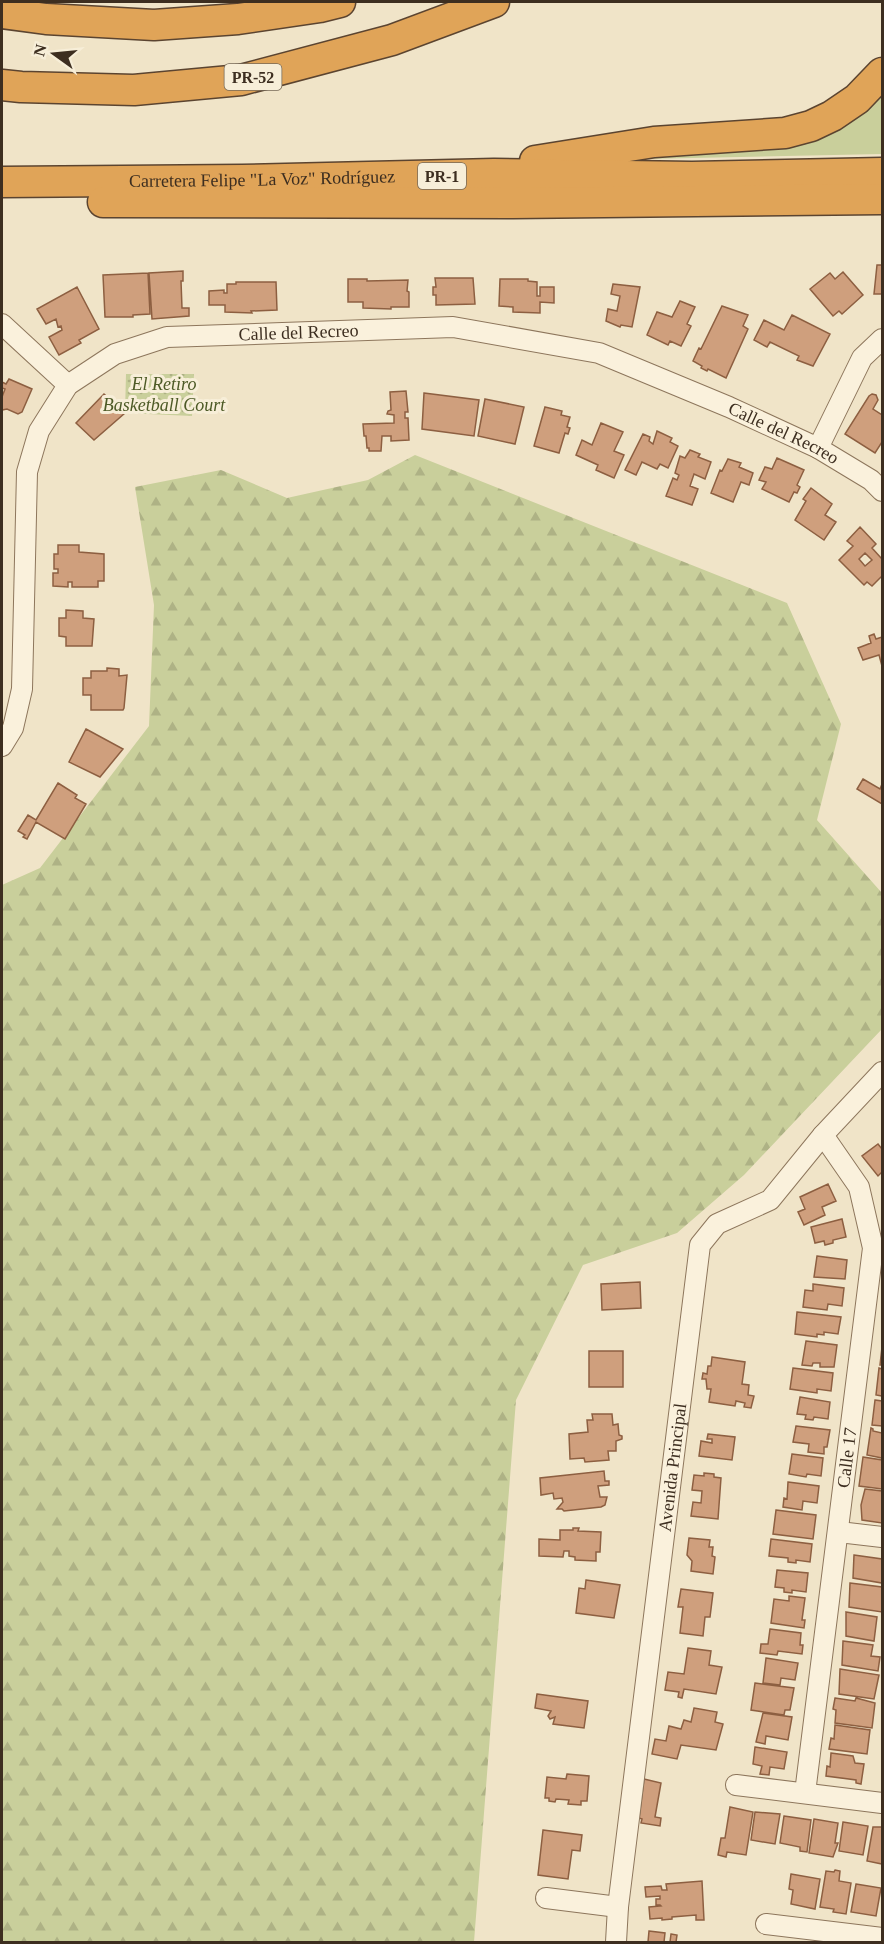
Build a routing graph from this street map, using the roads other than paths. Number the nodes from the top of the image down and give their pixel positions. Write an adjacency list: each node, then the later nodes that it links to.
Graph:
1 (340, 2): 3 (highway)
2 (494, 2): 5 (highway, PR-52)
3 (2, 13)
4 (882, 73): 7 (highway)
5 (2, 85)
6 (882, 173): 7 (highway, Carretera Felipe "La Voz" Rodríguez / PR-1)
7 (431, 176): 8 (highway, Carretera Felipe "La Voz" Rodríguez / PR-1)
8 (2, 182)
9 (882, 199): 10 (highway, Carretera Felipe "La Voz" Rodríguez / PR-1)
10 (2, 202)
11 (2, 324): 13 (street)
12 (882, 339): 14 (street)
13 (68, 385): 14 (street, Calle del Recreo); 16 (street, Calle del Recreo)
14 (818, 448): 15 (street, Calle del Recreo)
15 (882, 491)
16 (2, 746)
17 (882, 1072): 18 (street, Avenida Principal)
18 (823, 1135): 19 (street, Calle 17); 25 (street, Avenida Principal)
19 (838, 1532): 20 (street); 22 (street, Calle 17)
20 (882, 1537)
21 (736, 1785): 22 (street)
22 (806, 1793): 23 (street)
23 (882, 1803)
24 (546, 1898): 25 (street)
25 (618, 1907): 29 (street, Avenida Principal)
26 (766, 1924): 27 (street)
27 (839, 1937): 28 (street)
28 (882, 1938)
29 (616, 1942)

